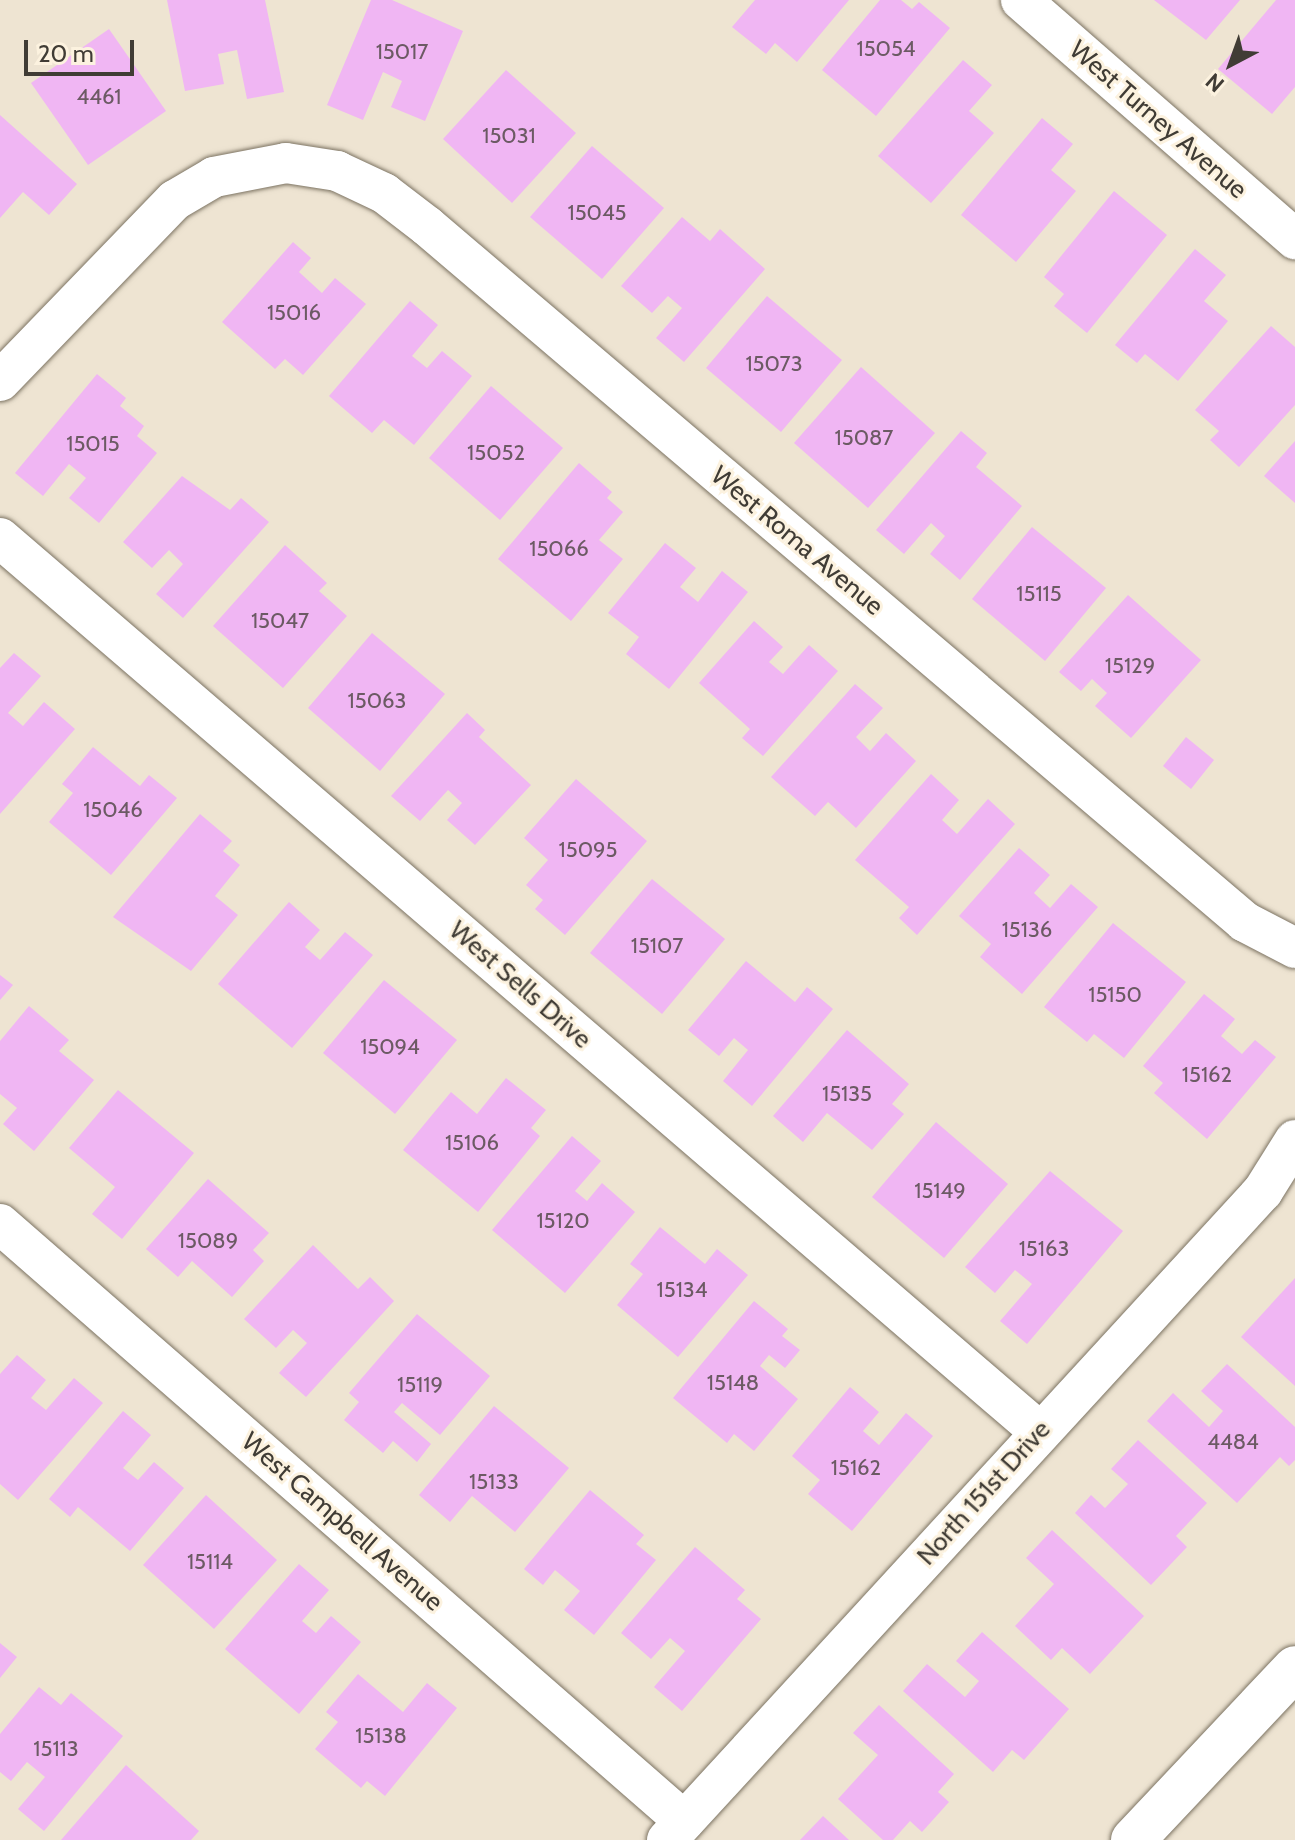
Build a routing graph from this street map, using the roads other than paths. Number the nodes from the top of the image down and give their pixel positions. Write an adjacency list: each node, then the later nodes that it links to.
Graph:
1 (1021, 0): 2 (street, West Turney Avenue)
2 (1295, 239)
3 (0, 381): 5 (street, West Roma Avenue)
4 (0, 538): 8 (street, West Sells Drive)
5 (1295, 948)
6 (1295, 1140): 8 (street, North 151st Drive)
7 (0, 1224): 10 (street, West Campbell Avenue)
8 (1040, 1432): 10 (street, North 151st Drive)
9 (1295, 1668): 11 (street)
10 (675, 1830)
11 (1133, 1840)

